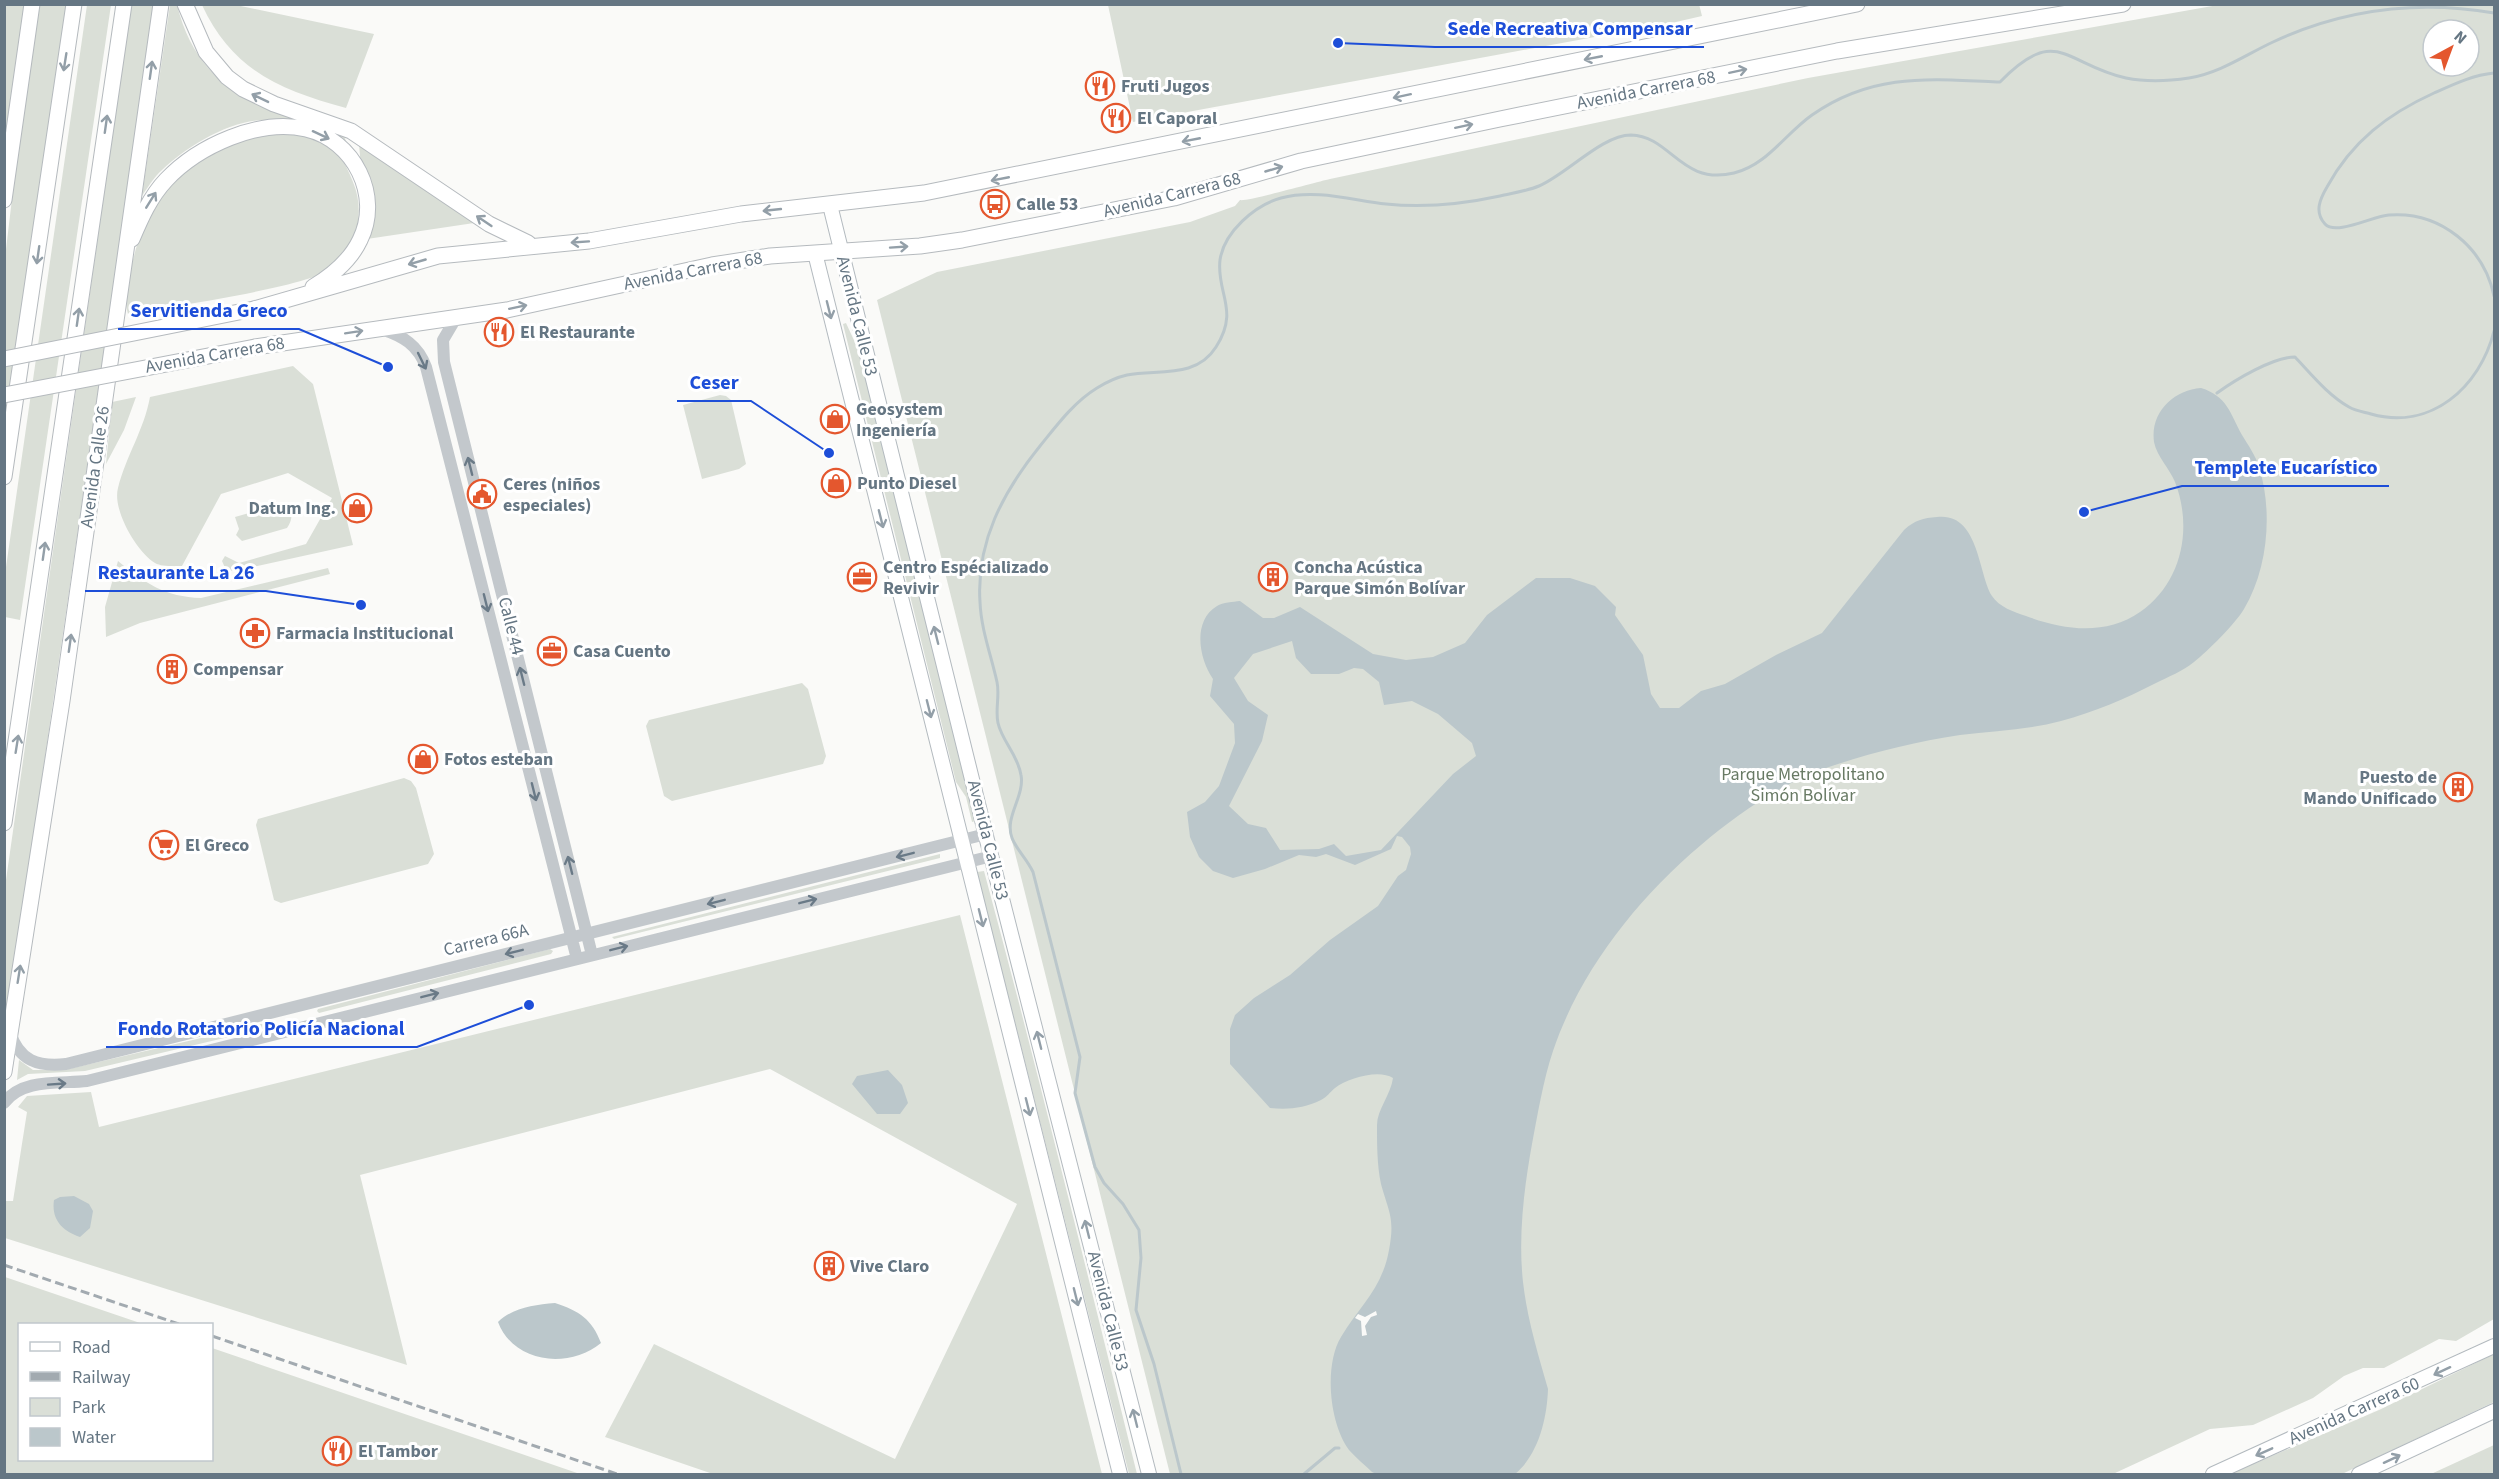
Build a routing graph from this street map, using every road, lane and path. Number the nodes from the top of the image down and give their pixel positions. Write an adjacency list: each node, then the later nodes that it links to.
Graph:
1 (33, 4): 8 (main road)
2 (74, 4): 19 (main road, one-way to 19)
3 (124, 4): 20 (main road, one-way to 3)
4 (161, 4): 12 (main road, Avenida Calle 26, one-way to 4)
5 (185, 4): 10 (main road, one-way to 5)
6 (1857, 4): 9 (main road, Avenida Carrera 68, one-way to 9)
7 (2123, 4): 11 (main road, Avenida Carrera 68, one-way to 7)
8 (4, 200)
9 (830, 205): 10 (main road, Avenida Carrera 68, one-way to 10); 11 (main road, Avenida Calle 53)
10 (537, 245): 14 (main road, Avenida Carrera 68, one-way to 14)
11 (841, 251): 13 (main road, Avenida Carrera 68); 21 (main road, Avenida Calle 53, one-way to 11)
12 (125, 252): 14 (main road, one-way to 14); 29 (main road, Avenida Calle 26, one-way to 12)
13 (815, 253): 15 (main road, Avenida Carrera 68, one-way to 13); 22 (main road, Avenida Calle 53, one-way to 22)
14 (289, 299): 17 (main road, Avenida Carrera 68, bridge)
15 (456, 318): 16 (main road, Avenida Carrera 68); 25 (street, Calle 44, one-way to 15)
16 (377, 328): 18 (main road, Avenida Carrera 68, one-way to 16, bridge); 26 (street, Calle 44, one-way to 26)
17 (4, 359)
18 (4, 395)
19 (4, 477)
20 (4, 823)
21 (986, 834): 22 (street, Carrera 66A); 23 (main road, Avenida Calle 53)
22 (962, 840): 24 (main road, Avenida Calle 53); 25 (street, Carrera 66A, one-way to 25)
23 (992, 856): 24 (street); 35 (main road, Avenida Calle 53, one-way to 23)
24 (967, 861): 27 (street, one-way to 24); 34 (main road, Avenida Calle 53, one-way to 34)
25 (587, 934): 26 (street, Carrera 66A); 27 (street, Calle 44)
26 (571, 937): 28 (street, Calle 44); 29 (street, Carrera 66A, one-way to 29)
27 (592, 955): 28 (street)
28 (577, 959): 31 (street, one-way to 28)
29 (10, 1032): 30 (main road, Avenida Calle 26)
30 (4, 1072)
31 (4, 1103)
32 (2494, 1346): 36 (main road, Avenida Carrera 60, one-way to 36)
33 (2494, 1411): 37 (main road, one-way to 33)
34 (1120, 1474)
35 (1149, 1474)
36 (2213, 1474)
37 (2359, 1474)

